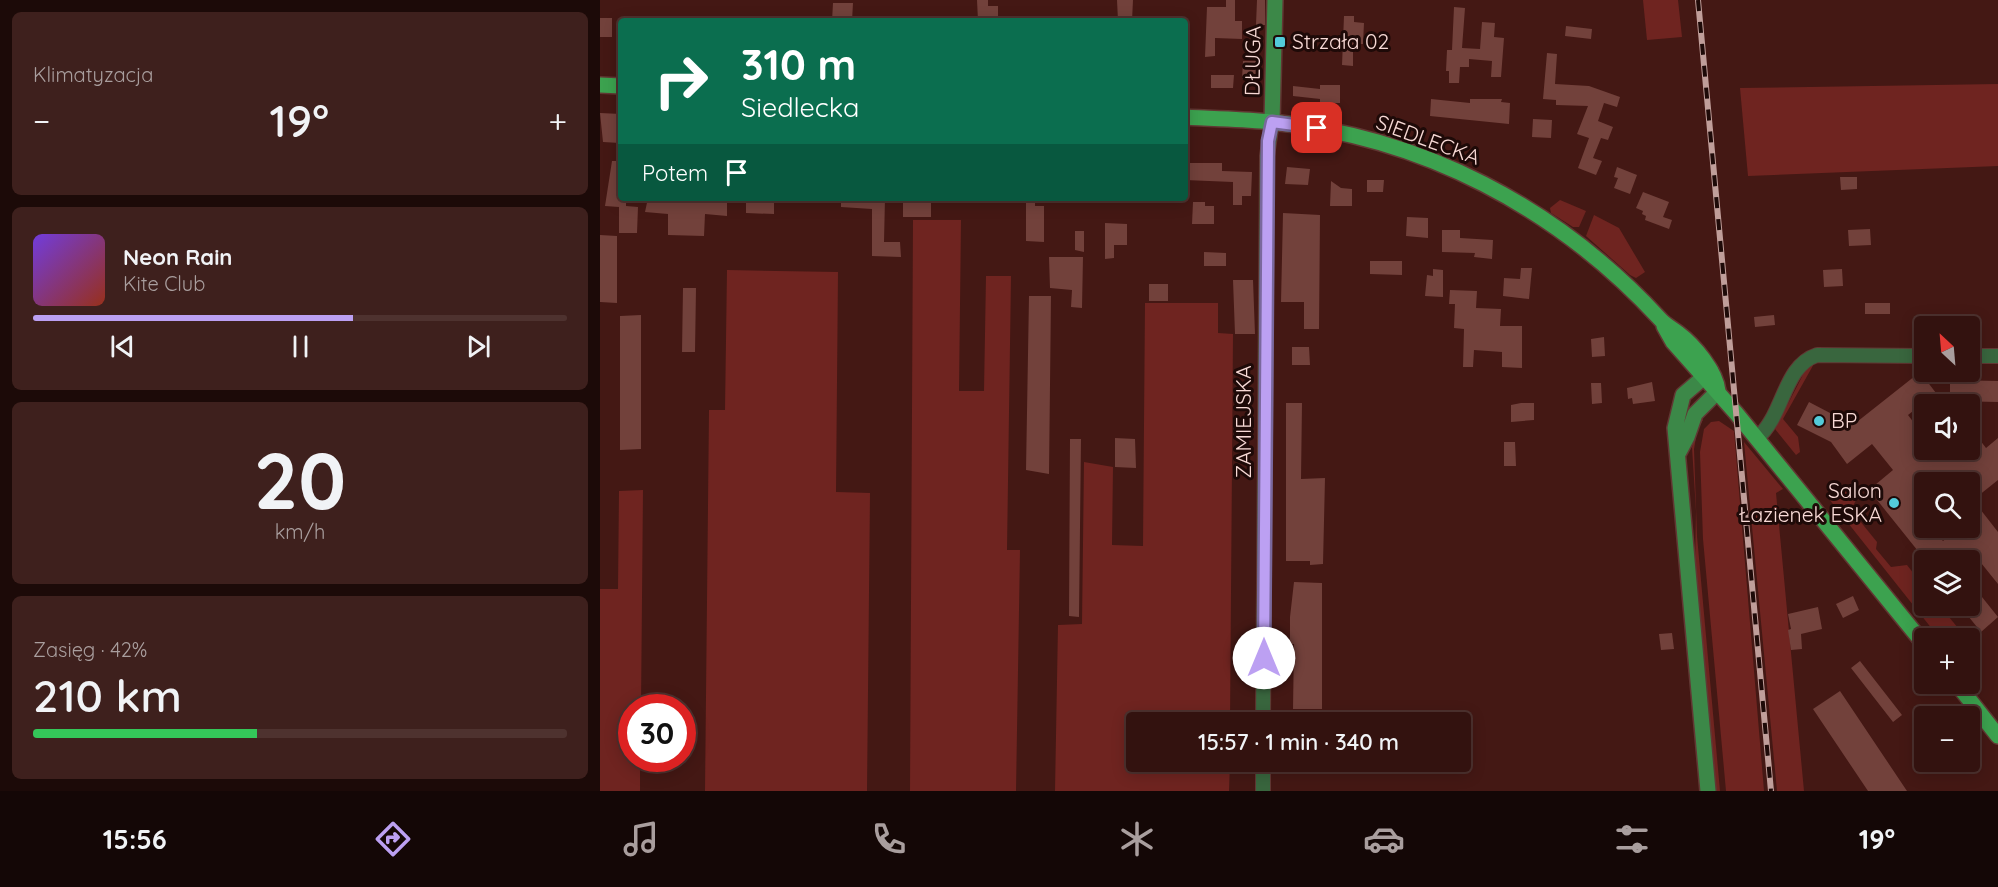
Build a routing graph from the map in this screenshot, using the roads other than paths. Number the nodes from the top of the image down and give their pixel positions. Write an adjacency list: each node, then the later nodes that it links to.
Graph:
1 (1275, 0): 5 (main road, DŁUGA)
2 (600, 85): 3 (main road)
3 (618, 86)
4 (1188, 117): 5 (main road, SIEDLECKA)
5 (1272, 122): 9 (main road, SIEDLECKA); 15 (street, ZAMIEJSKA)
6 (1914, 356): 11 (street)
7 (1980, 356): 8 (street)
8 (1998, 356)
9 (1707, 374): 10 (main road, SIEDLECKA); 12 (main road)
10 (1718, 392): 11 (main road, SIEDLECKA); 12 (main road)
11 (1757, 438): 13 (main road, SIEDLECKA)
12 (1679, 452): 19 (main road)
13 (1914, 632)
14 (1965, 694): 16 (main road)
15 (1263, 712)
16 (1998, 736)
17 (1263, 772): 18 (street)
18 (1263, 791)
19 (1708, 791)

